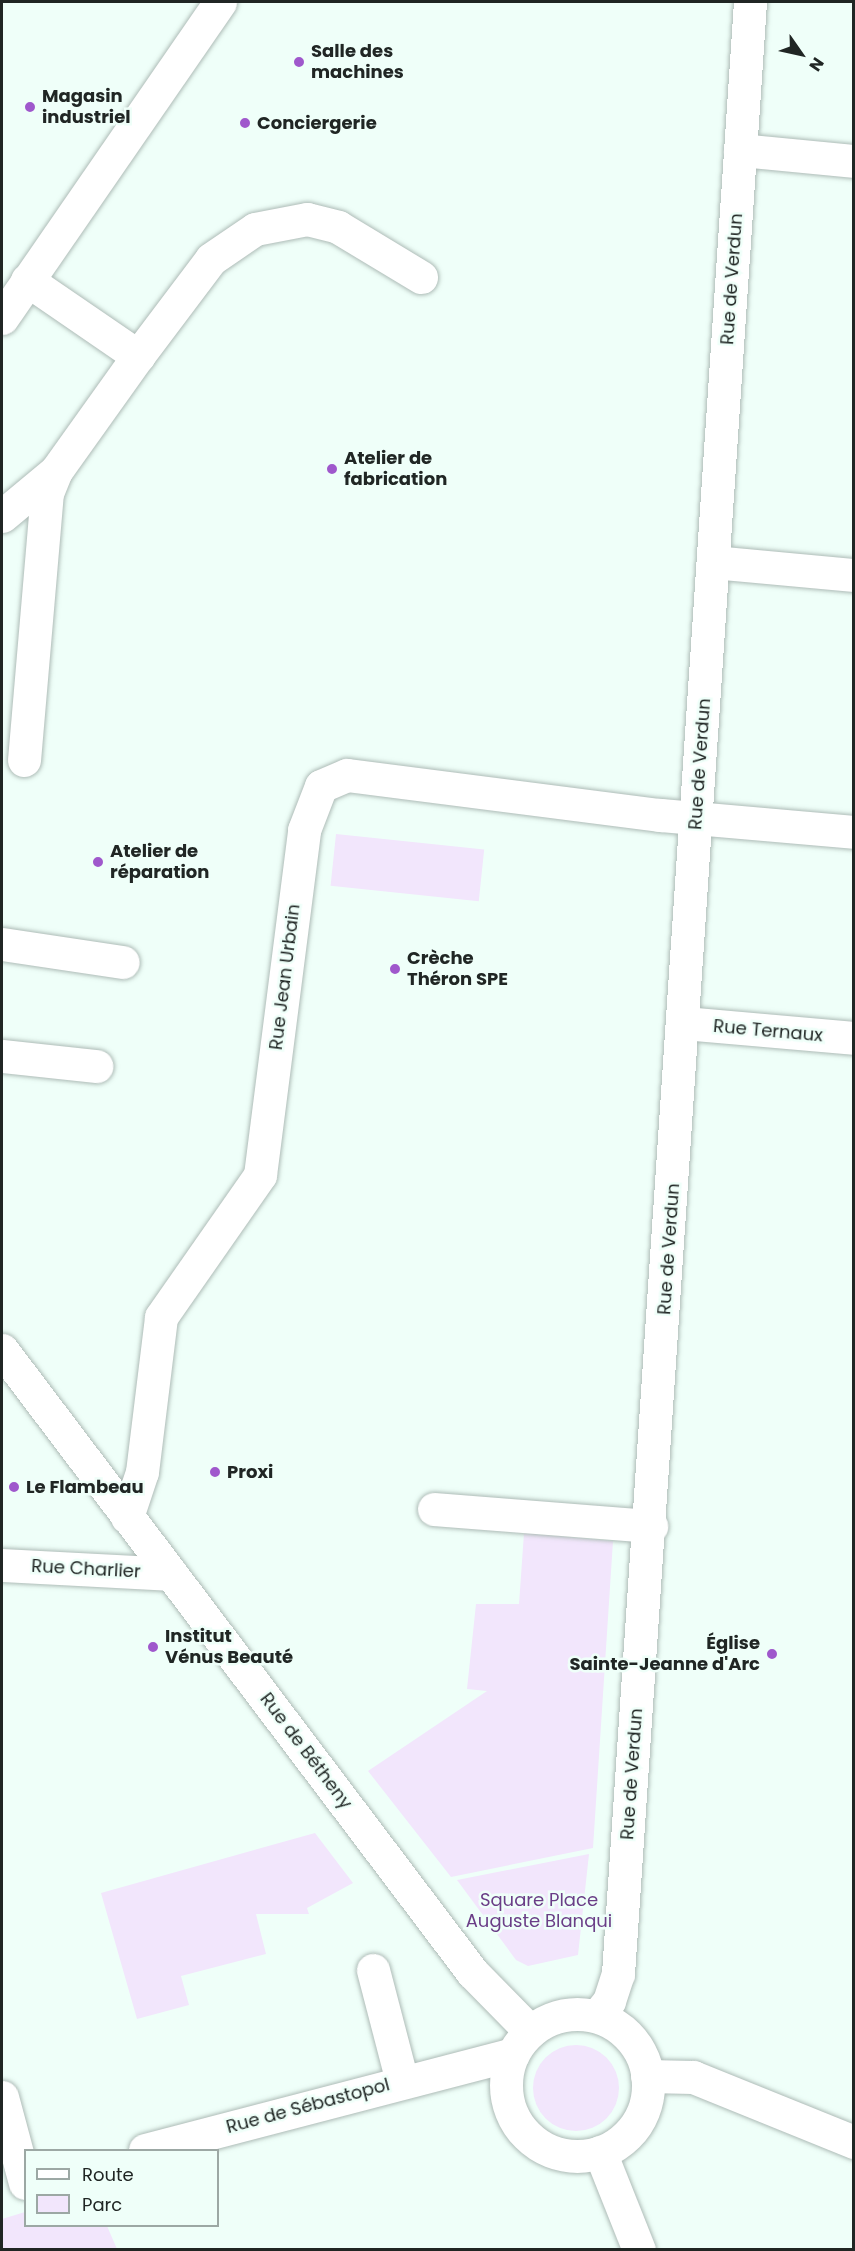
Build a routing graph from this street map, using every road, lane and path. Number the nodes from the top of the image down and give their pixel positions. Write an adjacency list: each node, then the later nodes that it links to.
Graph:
1 (220, 2): 6 (street)
2 (750, 2): 3 (street, Rue de Verdun)
3 (740, 150): 4 (street); 11 (street, Rue de Verdun)
4 (854, 161)
5 (421, 277): 8 (street)
6 (27, 280): 7 (street); 8 (street)
7 (2, 318)
8 (138, 356): 9 (street)
9 (56, 471): 10 (street); 13 (street)
10 (2, 516)
11 (713, 562): 12 (street); 14 (street, Rue de Verdun)
12 (854, 575)
13 (24, 760)
14 (697, 819): 15 (street, Rue Jean Urbain); 18 (street, Rue de Verdun); 24 (street, Rue Jean Urbain)
15 (854, 832)
16 (2, 944): 17 (street)
17 (123, 962)
18 (683, 1023): 19 (street, Rue Ternaux); 25 (street, Rue de Verdun)
19 (854, 1038)
20 (2, 1056): 21 (street)
21 (96, 1066)
22 (2, 1350): 24 (street, Rue de Bétheny)
23 (434, 1509): 25 (street)
24 (127, 1517): 27 (street, Rue de Bétheny)
25 (651, 1526): 29 (street, Rue de Verdun)
26 (2, 1564): 27 (street, Rue Charlier)
27 (171, 1574): 30 (street, Rue de Bétheny)
28 (373, 1970): 32 (street, Rue de Sébastopol)
29 (597, 2016): 30 (street); 31 (street)
30 (521, 2043): 32 (street, Rue de Sébastopol); 36 (street)
31 (647, 2076): 34 (street); 36 (street)
32 (402, 2081): 35 (street, Rue de Sébastopol)
33 (2, 2097): 37 (street)
34 (854, 2142)
35 (152, 2149)
36 (600, 2152): 38 (street)
37 (17, 2185)
38 (639, 2250)

